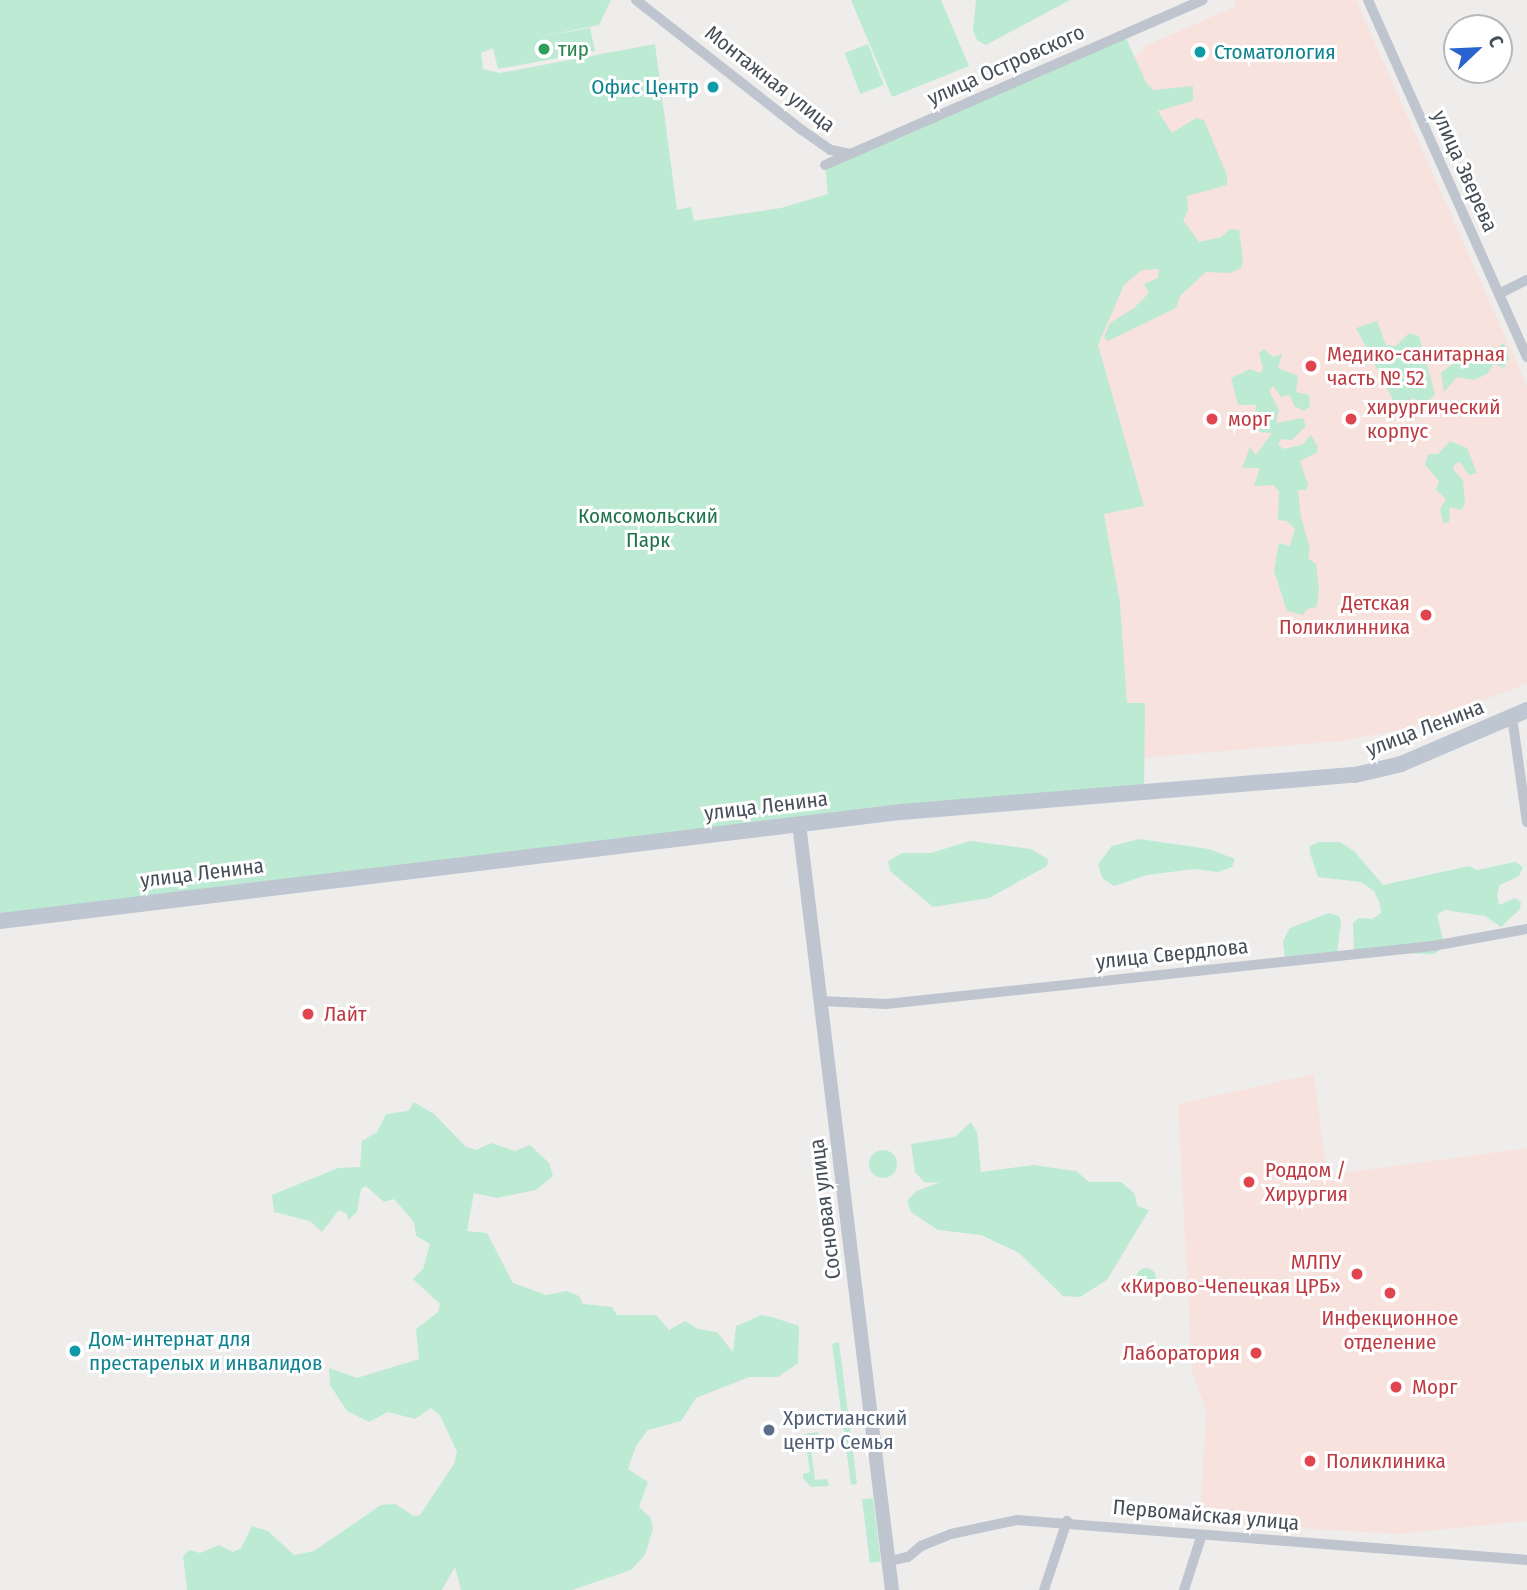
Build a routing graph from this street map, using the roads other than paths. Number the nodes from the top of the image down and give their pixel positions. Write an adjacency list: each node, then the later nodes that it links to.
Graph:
1 (636, 0): 4 (street, Монтажная улица)
2 (1202, 0): 4 (street, улица Островского)
3 (1368, 0): 7 (street, улица Зверева)
4 (851, 154): 5 (street, улица Островского)
5 (825, 164)
6 (1527, 280): 7 (street)
7 (1499, 294): 8 (street, улица Зверева)
8 (1527, 357)
9 (1520, 713): 10 (street); 11 (main road, улица Ленина)
10 (1527, 822)
11 (799, 824): 12 (main road, улица Ленина); 14 (street, Сосновая улица)
12 (0, 921)
13 (1527, 929): 14 (street, улица Свердлова)
14 (821, 1001): 17 (street, Сосновая улица)
15 (1067, 1521): 16 (street, Первомайская улица); 17 (street, Первомайская улица); 20 (street)
16 (1201, 1537): 18 (street, Первомайская улица); 21 (street)
17 (890, 1560): 19 (street, Сосновая улица)
18 (1527, 1560)
19 (892, 1590)
20 (1044, 1590)
21 (1184, 1590)

